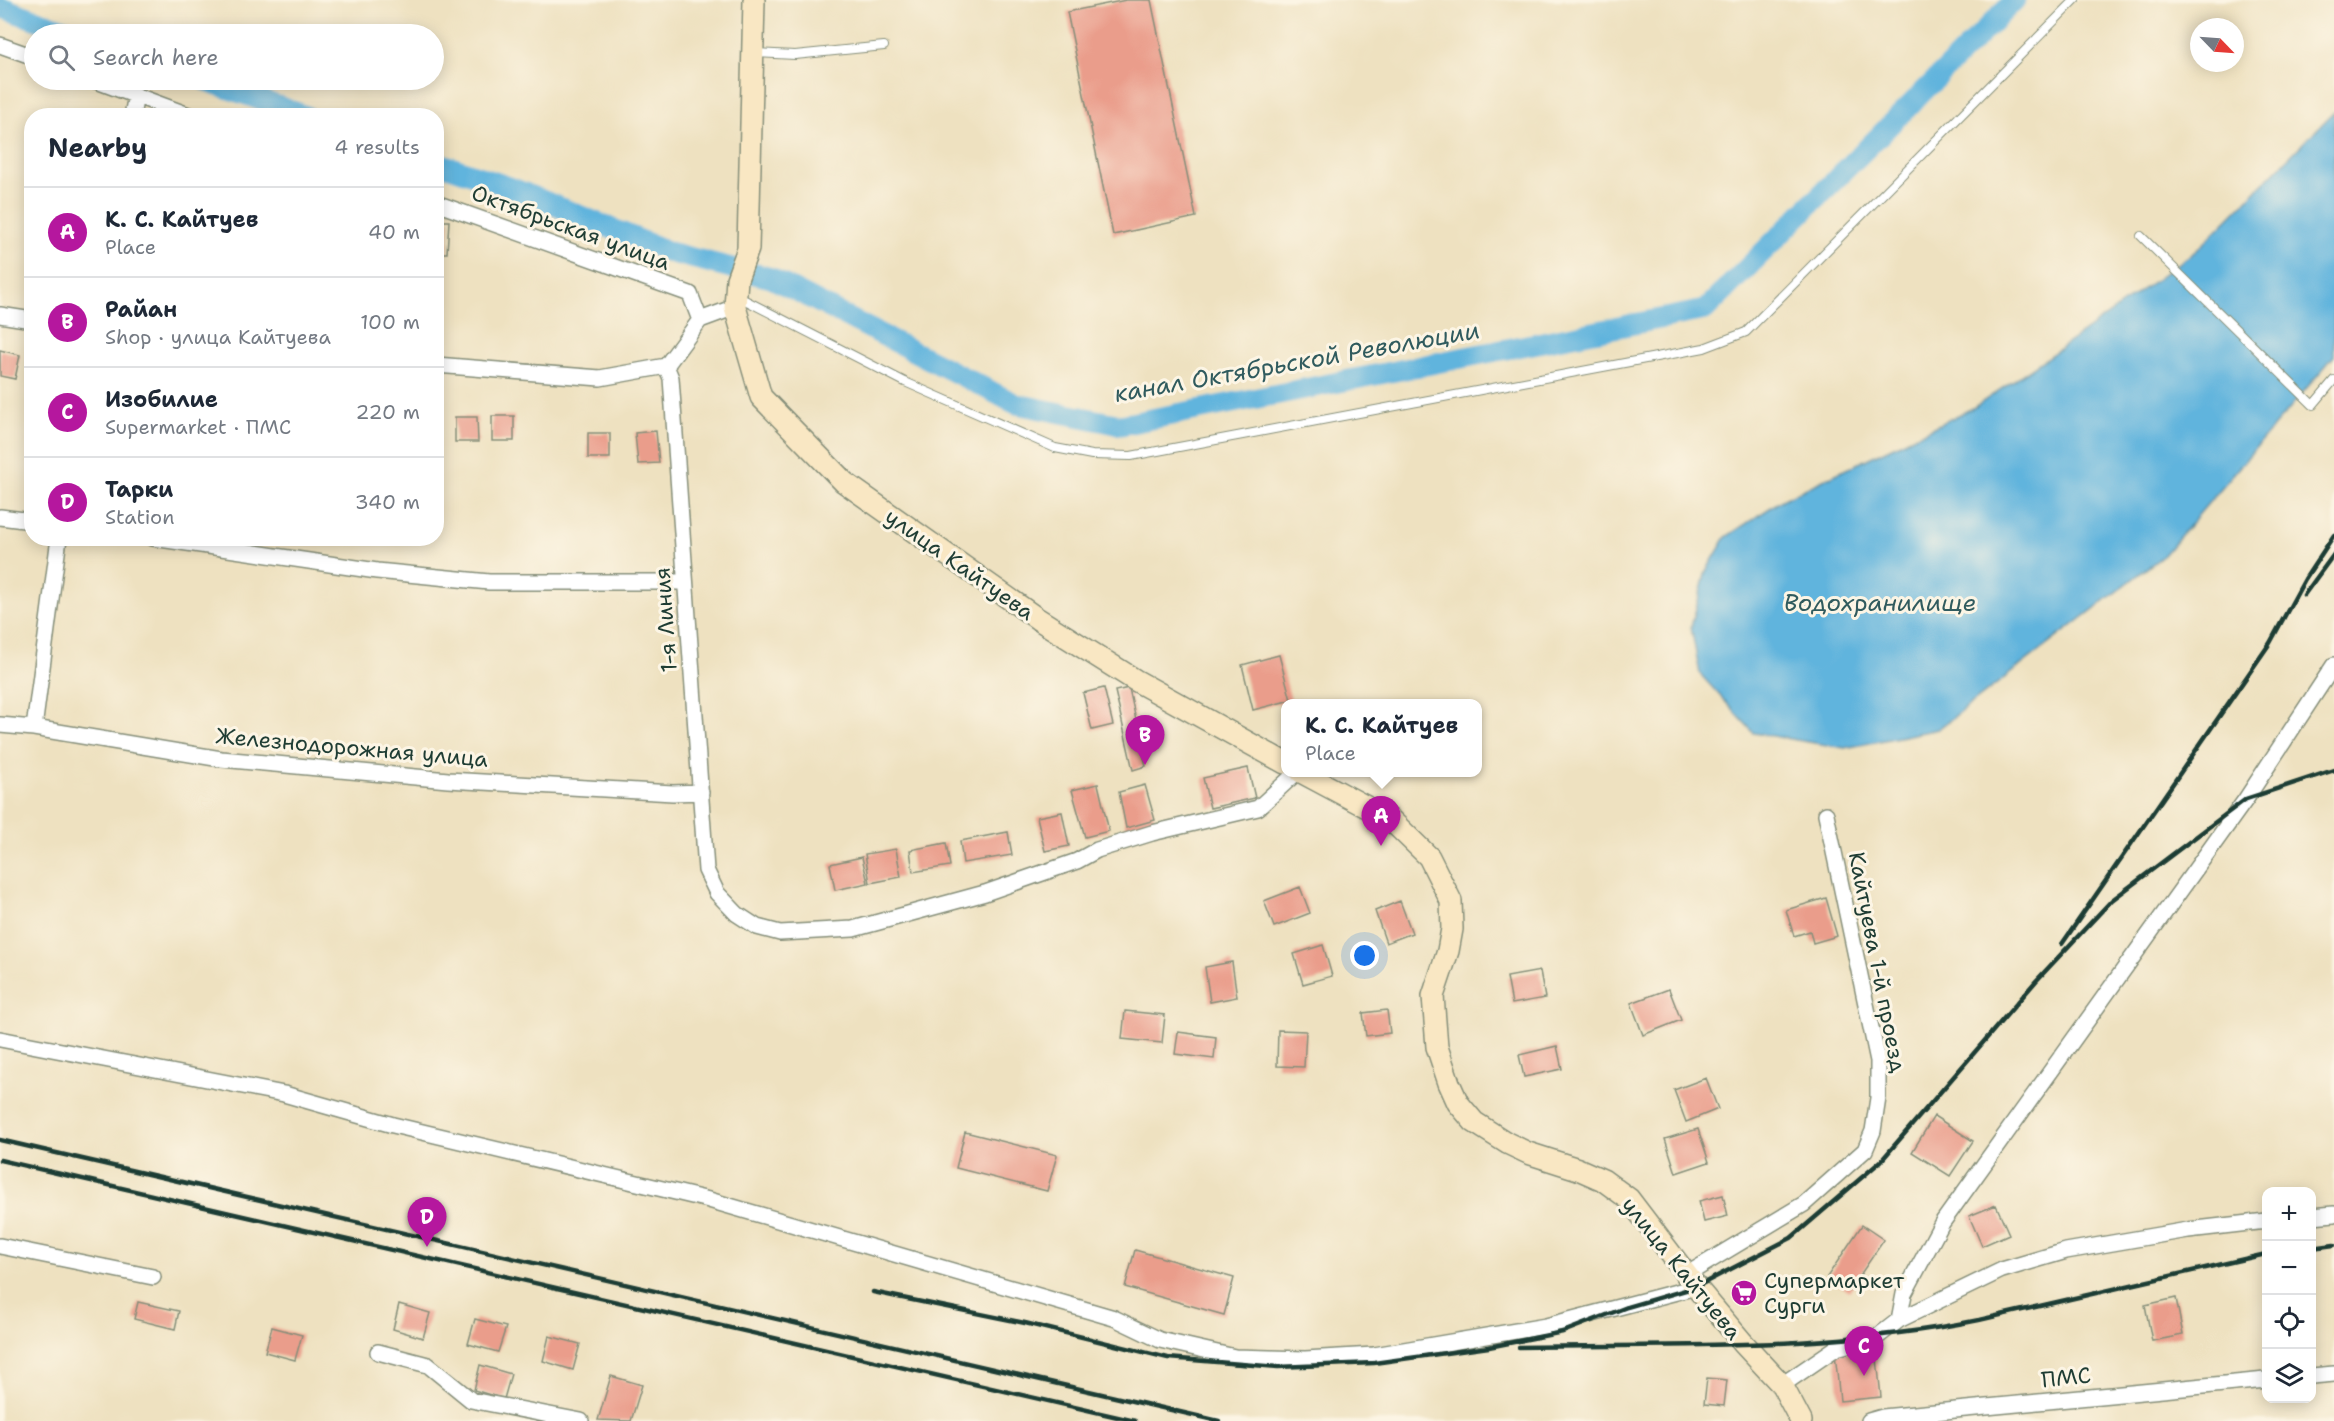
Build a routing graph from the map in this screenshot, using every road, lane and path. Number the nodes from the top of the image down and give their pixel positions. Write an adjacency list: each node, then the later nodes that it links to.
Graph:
1 (754, 0): 6 (main road)
2 (2075, 0): 13 (lane)
3 (0, 45): 5 (street)
4 (884, 46): 6 (lane)
5 (24, 53)
6 (753, 53): 13 (main road)
7 (122, 90): 8 (street)
8 (136, 95): 9 (street); 10 (street)
9 (134, 108)
10 (170, 108)
11 (444, 206): 16 (street, Октябрьская улица)
12 (2141, 236): 19 (lane)
13 (736, 294): 16 (street); 28 (main road, улица Кайтуева)
14 (0, 315): 15 (street)
15 (24, 319)
16 (700, 320): 18 (street)
17 (444, 366): 18 (street)
18 (666, 366): 24 (street, 1-я Линия)
19 (2334, 380)
20 (0, 517): 21 (street)
21 (24, 520)
22 (58, 546): 27 (street)
23 (207, 546): 24 (street)
24 (685, 582): 31 (street, 1-я Линия)
25 (2334, 665): 40 (street)
26 (0, 725): 27 (street, Железнодорожная улица)
27 (34, 728): 31 (street, Железнодорожная улица)
28 (1281, 761)
29 (1293, 777): 31 (street, 1-я Линия)
30 (1309, 777): 39 (main road, улица Кайтуева)
31 (701, 792)
32 (1826, 814): 39 (street, Кайтуева 1-й проезд)
33 (0, 1039): 39 (street, Кайтуева 1-й проезд)
34 (2334, 1214): 35 (street)
35 (2316, 1216)
36 (2262, 1221): 40 (street)
37 (0, 1246): 38 (street)
38 (153, 1277)
39 (1691, 1281): 45 (main road, улица Кайтуева)
40 (1899, 1320): 45 (street)
41 (378, 1352): 46 (street)
42 (2334, 1374): 43 (street)
43 (2316, 1376)
44 (2262, 1380): 48 (street, ПМС)
45 (1782, 1385): 47 (main road, улица Кайтуева)
46 (581, 1421)
47 (1801, 1421)
48 (1869, 1421)

